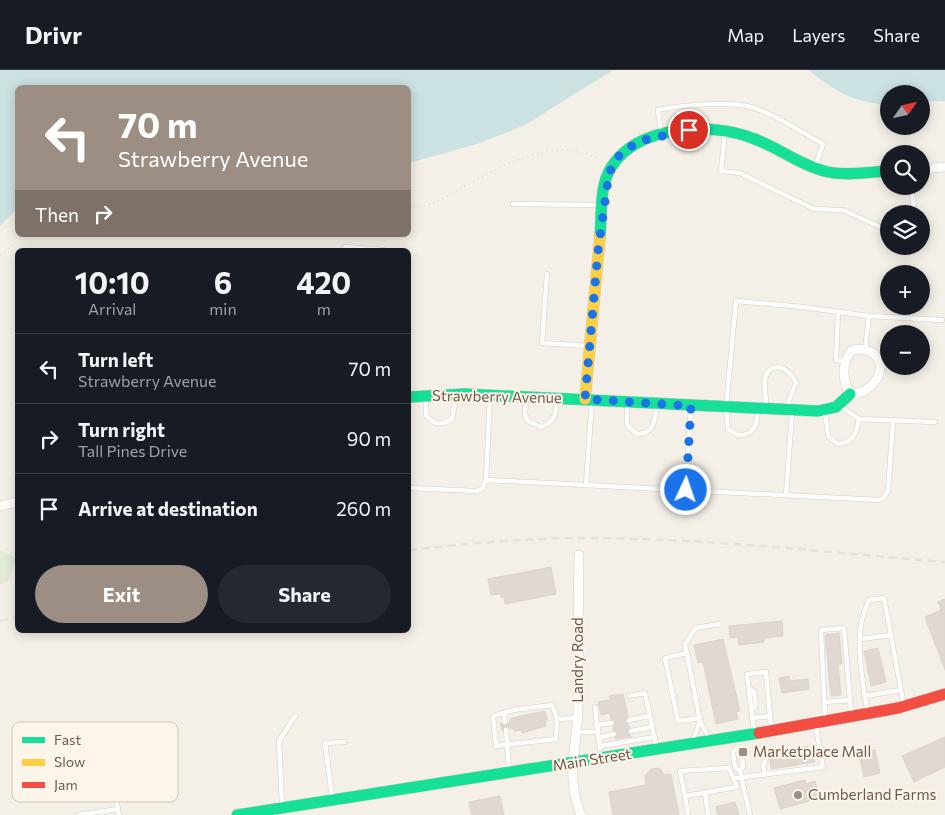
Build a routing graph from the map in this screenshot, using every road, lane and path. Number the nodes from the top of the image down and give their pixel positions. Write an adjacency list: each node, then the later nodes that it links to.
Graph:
1 (725, 132): 2 (main road); 4 (main road); 11 (lane)
2 (662, 135): 4 (lane); 9 (main road)
3 (605, 164): 10 (path)
4 (814, 167): 7 (main road)
5 (945, 168): 6 (street)
6 (930, 169)
7 (880, 171)
8 (513, 204): 9 (lane)
9 (603, 205): 20 (main road)
10 (411, 206)
11 (880, 227)
12 (23, 237): 15 (path)
13 (345, 248): 14 (lane)
14 (360, 248)
15 (0, 255)
16 (547, 274): 20 (lane)
17 (838, 312): 18 (lane); 22 (lane); 35 (lane)
18 (868, 316): 19 (lane); 21 (lane)
19 (942, 320)
20 (590, 346): 30 (main road)
21 (865, 349): 22 (street); 24 (street, Strawberry Avenue)
22 (845, 361): 24 (street)
23 (456, 394): 25 (main road, Strawberry Avenue); 25 (lane); 26 (main road, Strawberry Avenue)
24 (850, 394): 33 (main road, Strawberry Avenue)
25 (426, 395): 27 (main road, Strawberry Avenue)
26 (490, 395): 28 (main road, Strawberry Avenue); 42 (lane)
27 (411, 397)
28 (526, 397): 29 (main road, Strawberry Avenue); 29 (lane)
29 (557, 398): 30 (main road, Strawberry Avenue)
30 (588, 399): 31 (main road, Strawberry Avenue); 43 (lane)
31 (627, 402): 32 (main road, Strawberry Avenue); 32 (lane)
32 (657, 404): 34 (main road, Strawberry Avenue)
33 (839, 405): 38 (main road, Strawberry Avenue); 39 (lane)
34 (691, 406): 35 (main road, Strawberry Avenue); 45 (lane)
35 (726, 408): 36 (main road, Strawberry Avenue); 36 (lane)
36 (762, 409): 37 (main road, Strawberry Avenue); 37 (lane)
37 (790, 410): 38 (main road, Strawberry Avenue); 46 (lane)
38 (825, 410): 39 (lane)
39 (859, 419): 40 (lane)
40 (893, 420): 41 (lane); 46 (lane)
41 (935, 422)
42 (486, 480): 43 (lane); 44 (lane)
43 (586, 485): 45 (lane)
44 (411, 488)
45 (686, 490): 46 (lane)
46 (786, 495)
47 (15, 503): 48 (street)
48 (0, 506)
49 (579, 555): 68 (street, Landry Road)
50 (720, 624): 53 (lane)
51 (891, 635): 52 (lane); 52 (lane); 54 (lane)
52 (861, 639): 57 (lane)
53 (687, 653): 72 (lane); 72 (lane)
54 (901, 690): 57 (lane); 60 (lane)
55 (945, 694): 60 (main road, Main Street)
56 (629, 696): 65 (lane)
57 (865, 696): 63 (lane)
58 (850, 700): 59 (lane); 59 (lane); 67 (lane)
59 (824, 702): 75 (lane)
60 (904, 706): 63 (main road, Main Street)
61 (595, 707): 76 (lane)
62 (504, 713): 70 (lane); 73 (lane); 91 (lane)
63 (867, 714): 67 (main road, Main Street)
64 (294, 716): 107 (lane)
65 (649, 716): 71 (lane); 77 (lane)
66 (770, 716): 69 (lane); 69 (lane); 80 (lane)
67 (851, 717): 75 (main road, Main Street)
68 (578, 718): 70 (lane); 81 (street, Landry Road)
69 (752, 718): 84 (lane)
70 (556, 719): 91 (lane)
71 (629, 720)
72 (700, 720): 87 (lane); 90 (lane)
73 (506, 722)
74 (612, 723): 76 (lane)
75 (820, 723): 80 (main road, Main Street); 93 (lane)
76 (596, 725): 82 (lane)
77 (652, 727): 79 (lane); 85 (lane)
78 (506, 730): 91 (lane)
79 (631, 731)
80 (772, 731): 84 (main road, Main Street)
81 (578, 732): 82 (lane); 96 (street, Landry Road)
82 (597, 732): 86 (lane)
83 (614, 734): 86 (lane)
84 (754, 734): 89 (main road, Main Street)
85 (654, 737): 92 (lane); 94 (lane)
86 (598, 738): 92 (lane)
87 (710, 740): 89 (main road, Main Street); 90 (main road, Main Street)
88 (345, 742): 104 (lane)
89 (735, 742): 97 (lane); 97 (lane)
90 (693, 743): 94 (main road, Main Street)
91 (507, 745): 98 (lane)
92 (600, 746): 95 (lane)
93 (819, 747): 99 (lane); 99 (lane)
94 (657, 749): 95 (main road, Main Street)
95 (602, 758): 96 (main road, Main Street)
96 (572, 764): 98 (main road, Main Street); 111 (street, Landry Road)
97 (740, 771): 101 (lane)
98 (510, 773): 104 (main road, Main Street)
99 (765, 775): 101 (lane)
100 (735, 778): 101 (lane); 102 (lane); 103 (lane)
101 (742, 778): 114 (lane)
102 (705, 792): 103 (lane); 113 (lane)
103 (685, 796): 112 (lane)
104 (332, 801): 107 (main road, Main Street)
105 (117, 802): 106 (lane)
106 (118, 809): 108 (lane); 109 (lane)
107 (282, 809): 110 (main road, Main Street)
108 (78, 815)
109 (119, 815)
110 (237, 815)
111 (581, 815)
112 (688, 815)
113 (708, 815)
114 (750, 815)

